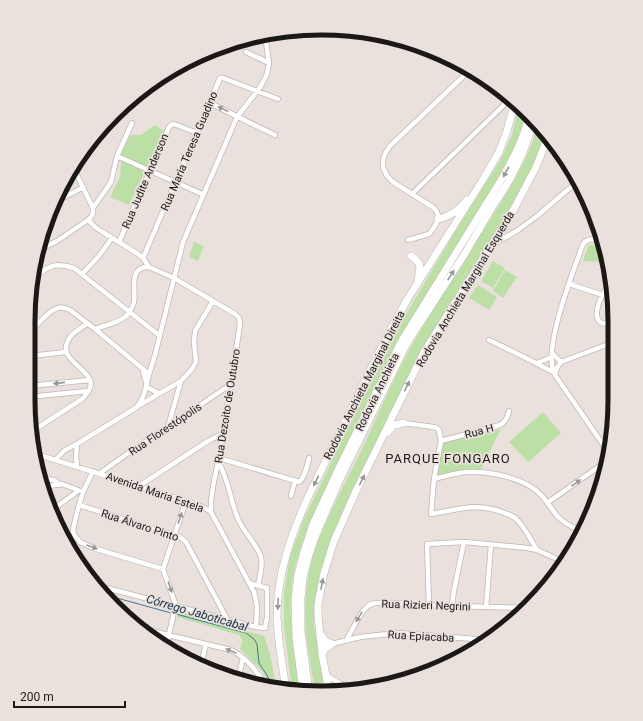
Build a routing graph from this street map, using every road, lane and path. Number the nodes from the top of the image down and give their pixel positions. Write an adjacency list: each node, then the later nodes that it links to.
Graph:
1 (266, 41): 3 (street)
2 (246, 52): 3 (street)
3 (269, 63): 5 (street)
4 (466, 74): 25 (street)
5 (258, 90): 6 (street, Rua Maria Teresa Guadino); 8 (street, Rua Maria Teresa Guadino); 10 (street)
6 (278, 99)
7 (505, 102): 25 (street)
8 (210, 103): 10 (street, one-way to 8); 14 (street, Rua Maria Teresa Guadino)
9 (513, 109): 20 (highway, Rodovia Anchieta Marginal Direita)
10 (237, 116): 15 (street); 24 (street)
11 (527, 123): 142 (highway, Rodovia Anchieta, one-way to 142)
12 (132, 124): 17 (street)
13 (532, 127): 143 (highway, Rodovia Anchieta, one-way to 13)
14 (197, 133): 18 (street, Rua Judite Anderson); 21 (street, Rua Maria Teresa Guadino)
15 (275, 135)
16 (545, 143): 28 (highway, Rodovia Anchieta Marginal Esquerda)
17 (117, 156): 18 (street); 27 (street)
18 (150, 171): 21 (street); 35 (street, Rua Judite Anderson)
19 (75, 174): 23 (street)
20 (482, 181): 29 (highway); 45 (highway, Rodovia Anchieta Marginal Direita)
21 (176, 183): 24 (street); 38 (street, Rua Maria Teresa Guadino)
22 (573, 185): 31 (street)
23 (82, 188): 26 (street); 27 (street)
24 (202, 194): 43 (street)
25 (412, 194): 29 (street)
26 (65, 197)
27 (93, 208): 30 (street)
28 (514, 209): 31 (street); 39 (highway, Rodovia Anchieta Marginal Esquerda)
29 (438, 219): 33 (street)
30 (88, 220): 32 (street); 36 (street)
31 (518, 230): 39 (street)
32 (112, 238): 35 (street); 42 (street)
33 (408, 240)
34 (596, 241): 44 (street)
35 (119, 242): 38 (street)
36 (45, 247)
37 (411, 256): 45 (highway)
38 (143, 258): 40 (street)
39 (480, 263): 74 (highway, Rodovia Anchieta Marginal Esquerda, one-way to 39)
40 (149, 267): 43 (street); 49 (street)
41 (39, 274): 42 (street)
42 (82, 274): 49 (street)
43 (174, 278): 48 (street); 54 (street)
44 (569, 284): 47 (street); 59 (street)
45 (417, 285): 139 (highway, Rodovia Anchieta Marginal Direita, one-way to 139)
46 (606, 289): 47 (street)
47 (603, 295): 51 (street)
48 (213, 301): 67 (street); 69 (street, Rua Dezoito de Outubro)
49 (129, 312): 53 (street); 54 (street)
50 (87, 324): 52 (street); 53 (street); 57 (street)
51 (608, 324)
52 (35, 327)
53 (95, 330): 63 (street)
54 (160, 336): 62 (street)
55 (489, 340): 61 (street)
56 (608, 344): 60 (street)
57 (66, 352): 58 (street); 66 (street)
58 (35, 355)
59 (552, 355): 60 (street); 61 (street); 64 (street)
60 (561, 362): 64 (street)
61 (537, 363): 64 (street)
62 (152, 364): 63 (street); 65 (street)
63 (143, 369): 65 (street); 70 (street)
64 (554, 373): 83 (street)
65 (149, 374): 70 (street)
66 (90, 380): 68 (street, one-way to 68); 71 (street)
67 (181, 381): 72 (street); 78 (street)
68 (35, 385)
69 (230, 385): 78 (street, Rua Florestópolis); 80 (street, Rua Dezoito de Outubro)
70 (147, 386): 72 (street); 75 (street)
71 (88, 391): 73 (street); 79 (street)
72 (158, 393): 75 (street)
73 (35, 396)
74 (398, 405): 77 (highway); 84 (highway, Rodovia Anchieta Marginal Esquerda)
75 (136, 407): 82 (street)
76 (509, 411): 81 (street, Rua H)
77 (404, 423): 81 (street); 84 (highway)
78 (168, 427): 92 (street, Rua Florestópolis)
79 (37, 428)
80 (222, 434): 88 (street, Rua Dezoito de Outubro); 97 (street)
81 (441, 440): 93 (street)
82 (77, 444): 87 (street); 89 (street)
83 (604, 446)
84 (378, 447): 126 (highway, Rodovia Anchieta Marginal Esquerda, one-way to 84)
85 (41, 455): 87 (street, Avenida Maria Estela)
86 (309, 458): 95 (street)
87 (56, 459): 89 (street, Avenida Maria Estela)
88 (218, 460): 95 (street); 102 (street, Rua Dezoito de Outubro); 116 (street)
89 (77, 467): 91 (street, Avenida Maria Estela)
90 (599, 469): 103 (street, one-way to 90)
91 (93, 471): 92 (street, Avenida Maria Estela); 99 (street)
92 (100, 473): 97 (street, Avenida Maria Estela)
93 (434, 479): 103 (street); 112 (street)
94 (47, 480): 96 (street)
95 (296, 481): 100 (street)
96 (59, 485): 98 (street); 99 (street)
97 (140, 486): 101 (street, Avenida Maria Estela)
98 (49, 487)
99 (81, 491): 104 (street); 106 (street)
100 (291, 496)
101 (186, 500): 105 (street, Avenida Maria Estela); 109 (street, one-way to 101)
102 (211, 500): 105 (street); 107 (street, Rua Dezoito de Outubro)
103 (547, 503): 108 (street)
104 (79, 505): 109 (street, Rua Álvaro Pinto); 114 (street, one-way to 114)
105 (202, 506): 107 (street, Avenida Maria Estela)
106 (56, 507)
107 (211, 512): 115 (street, Avenida Maria Estela)
108 (577, 529)
109 (175, 535): 114 (street); 123 (street, Rua Álvaro Pinto)
110 (464, 542): 111 (street); 118 (street); 119 (street)
111 (491, 545): 112 (street); 120 (street)
112 (537, 550): 113 (street)
113 (559, 560)
114 (163, 569): 121 (street, one-way to 121)
115 (249, 583): 116 (street); 124 (street, Avenida Maria Estela)
116 (258, 585): 124 (street)
117 (106, 588): 121 (street)
118 (429, 605): 119 (street, Rua Rizieri Negrini); 128 (street, Rua Rizieri Negrini, one-way to 128)
119 (452, 606): 120 (street, Rua Rizieri Negrini)
120 (486, 607): 122 (street, Rua Rizieri Negrini)
121 (175, 608): 123 (street); 127 (street)
122 (518, 608)
123 (227, 619): 124 (street)
124 (256, 626)
125 (153, 631): 127 (street)
126 (319, 631): 132 (highway); 133 (highway, Rodovia Anchieta Marginal Esquerda)
127 (169, 635): 130 (street); 131 (street)
128 (347, 639): 129 (street, Rua Epiacaba); 132 (street, Rua Epiacaba)
129 (479, 639)
130 (167, 641)
131 (206, 644): 134 (street, one-way to 131); 135 (street)
132 (332, 644): 133 (highway)
133 (322, 654): 137 (highway, Rodovia Anchieta Marginal Esquerda)
134 (243, 658): 136 (street); 138 (street)
135 (202, 660)
136 (239, 674)
137 (326, 675): 140 (highway, Rodovia Anchieta Marginal Esquerda); 141 (street)
138 (262, 679)
139 (285, 684)
140 (328, 684): 141 (street)
141 (341, 684)
142 (302, 685)
143 (308, 685)

